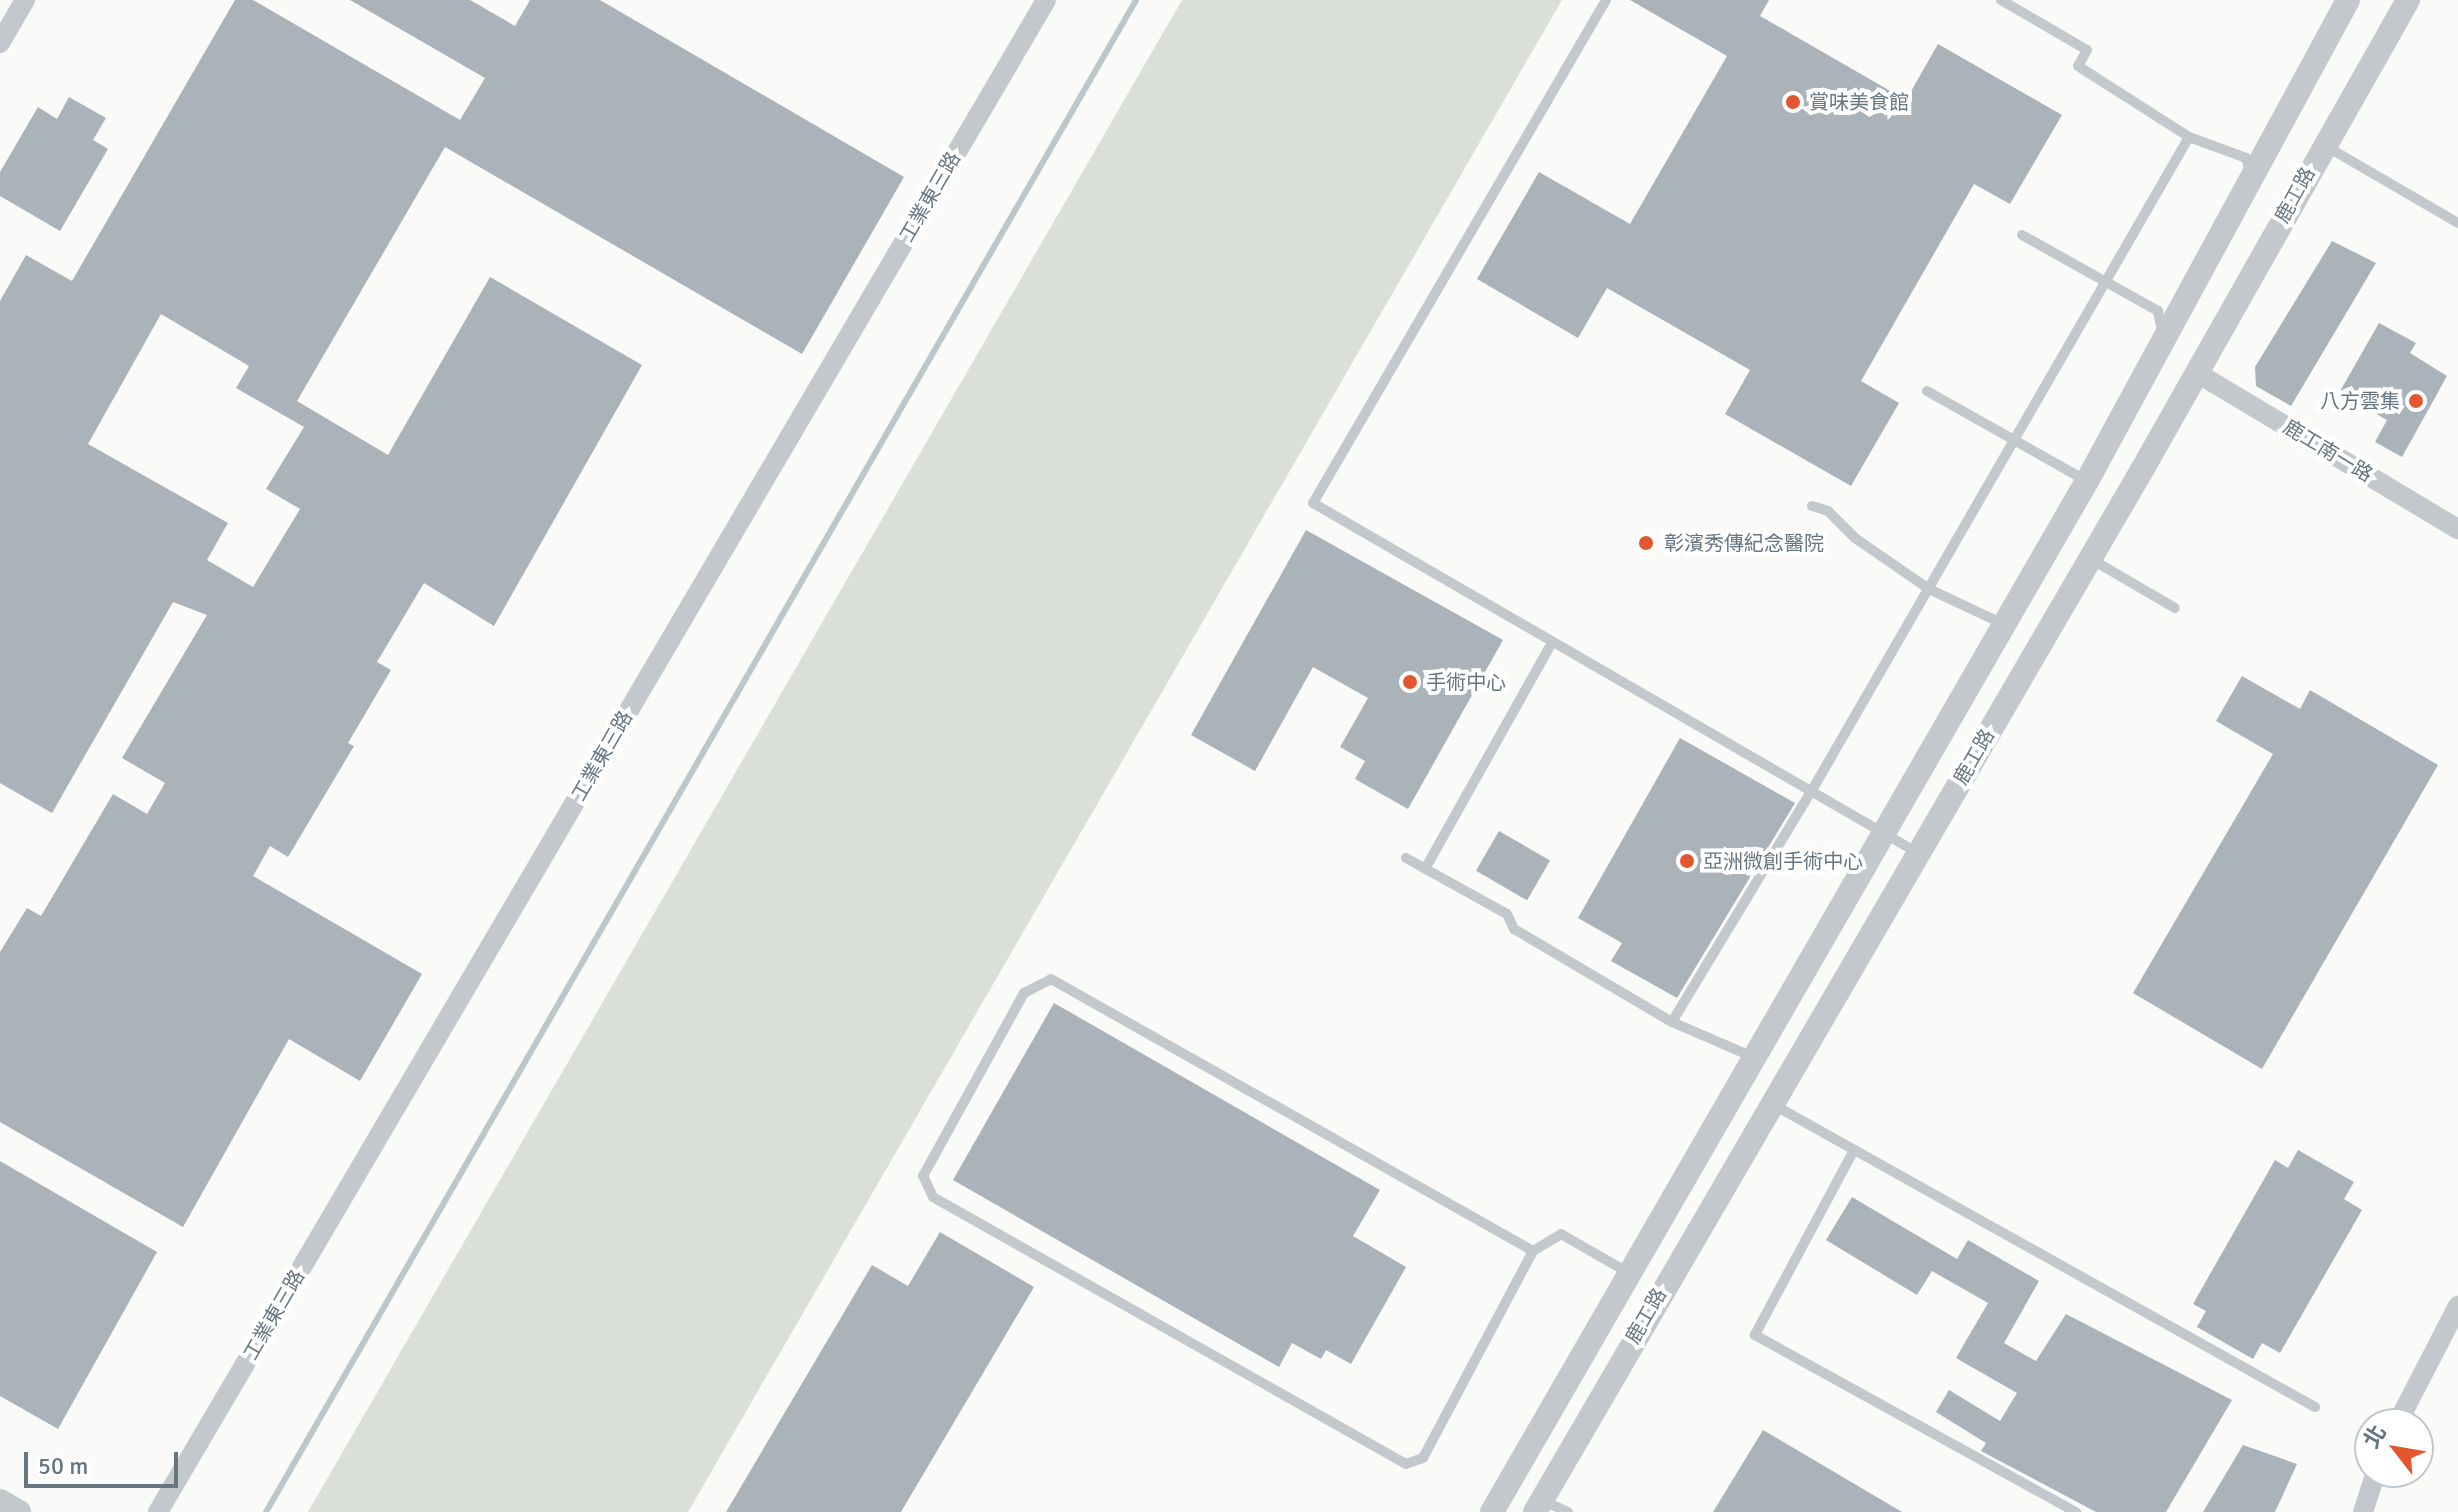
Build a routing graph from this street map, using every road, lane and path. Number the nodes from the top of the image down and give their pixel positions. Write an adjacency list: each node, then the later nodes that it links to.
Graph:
1 (25, 0): 7 (street)
2 (1046, 0): 44 (street, 工業東三路)
3 (1606, 0): 25 (lane)
4 (2001, 0): 8 (lane)
5 (2348, 0): 10 (street, 鹿工路)
6 (2407, 0): 9 (street, 鹿工路)
7 (0, 43)
8 (2189, 137): 10 (lane); 13 (lane)
9 (2322, 144): 11 (lane); 15 (street, 鹿工路)
10 (2251, 173): 14 (street, 鹿工路)
11 (2458, 223)
12 (2022, 235): 13 (lane)
13 (2106, 286): 14 (lane); 17 (lane)
14 (2164, 342): 18 (street, 鹿工路)
15 (2197, 373): 20 (street, 鹿工南一路); 21 (street, 鹿工路)
16 (1927, 391): 17 (lane)
17 (2014, 443): 18 (lane); 22 (lane)
18 (2087, 481): 24 (street, 鹿工路)
19 (1812, 506): 22 (lane)
20 (2458, 529)
21 (2089, 558): 23 (lane); 28 (street, 鹿工路)
22 (1929, 589): 24 (lane); 26 (lane)
23 (2175, 608)
24 (2005, 625): 27 (street, 鹿工路)
25 (1552, 643): 26 (lane); 30 (lane)
26 (1811, 792): 27 (lane); 31 (lane)
27 (1883, 831): 28 (lane); 32 (street, 鹿工路)
28 (1919, 854): 33 (street, 鹿工路)
29 (1406, 858): 30 (lane)
30 (1425, 869): 31 (lane)
31 (1672, 1022): 32 (lane)
32 (1753, 1057): 36 (street, 鹿工路)
33 (1770, 1102): 34 (lane); 42 (street, 鹿工路)
34 (1854, 1150): 38 (lane); 47 (lane)
35 (1533, 1251): 35 (lane); 36 (lane)
36 (1629, 1273): 45 (street, 鹿工路)
37 (2458, 1306): 39 (street)
38 (2315, 1407)
39 (2405, 1408)
40 (2371, 1488): 48 (street)
41 (0, 1501): 43 (street)
42 (1539, 1506): 46 (lane)
43 (19, 1512)
44 (158, 1512)
45 (1492, 1512)
46 (1568, 1512)
47 (2076, 1512)
48 (2363, 1512)

